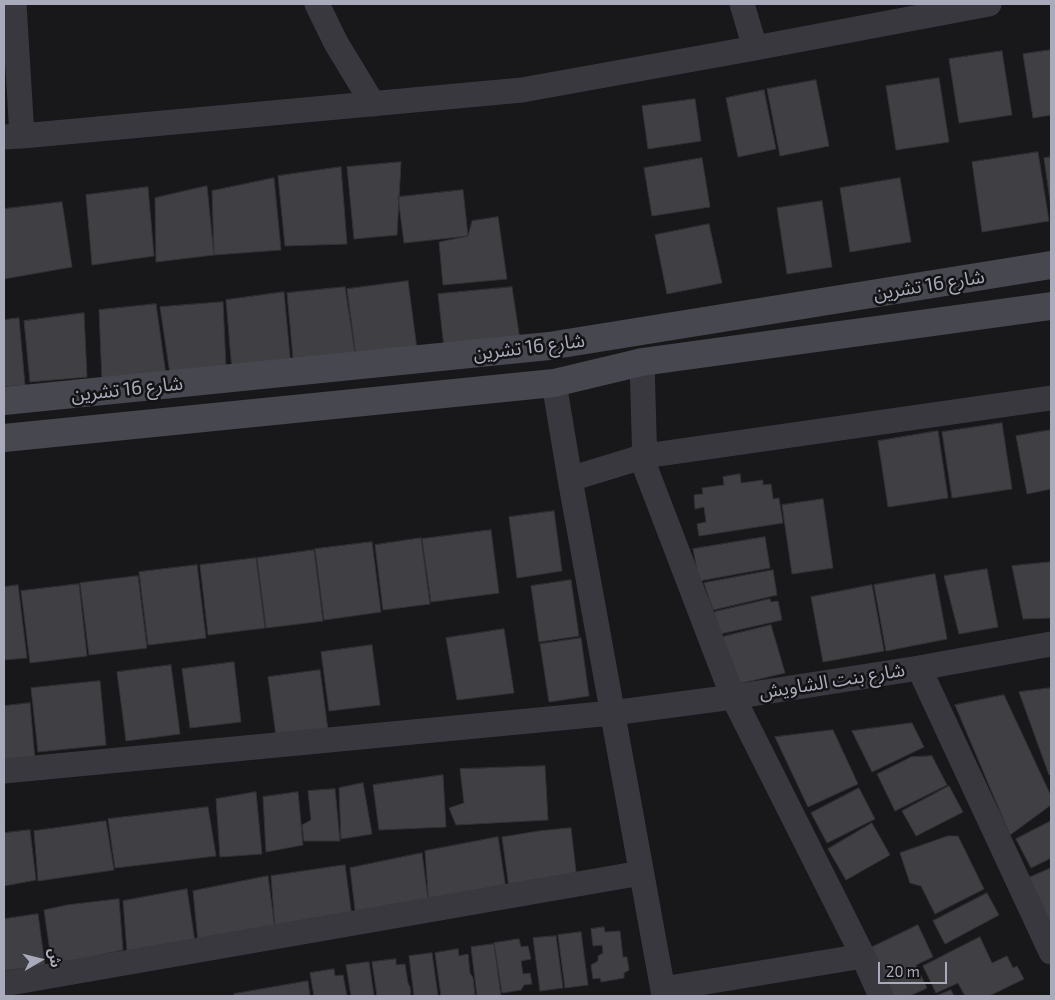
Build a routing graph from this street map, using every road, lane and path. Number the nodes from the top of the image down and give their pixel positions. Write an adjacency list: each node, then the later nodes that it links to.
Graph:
1 (14, 4): 7 (street)
2 (317, 4): 6 (street)
3 (742, 4): 5 (street)
4 (988, 4): 5 (street)
5 (755, 48): 6 (street)
6 (373, 104): 7 (street)
7 (13, 136)
8 (1051, 265): 13 (street, شارع 16 تشرين)
9 (1051, 306): 10 (street, شارع 16 تشرين)
10 (642, 362): 11 (street, شارع 16 تشرين); 15 (street)
11 (554, 383): 14 (street, شارع 16 تشرين); 16 (street)
12 (1051, 398): 15 (street)
13 (4, 401)
14 (4, 438)
15 (645, 456): 16 (street); 19 (street)
16 (570, 478): 20 (street)
17 (1051, 644): 18 (street, شارع بنت الشاويش)
18 (919, 668): 19 (street, شارع بنت الشاويش); 23 (street)
19 (732, 697): 20 (street, شارع بنت الشاويش); 24 (street)
20 (612, 713): 21 (street, شارع بنت الشاويش); 22 (street)
21 (4, 771)
22 (641, 873): 25 (street); 26 (street)
23 (1051, 952)
24 (863, 956): 26 (street); 27 (street)
25 (4, 984)
26 (663, 993)
27 (881, 996)

